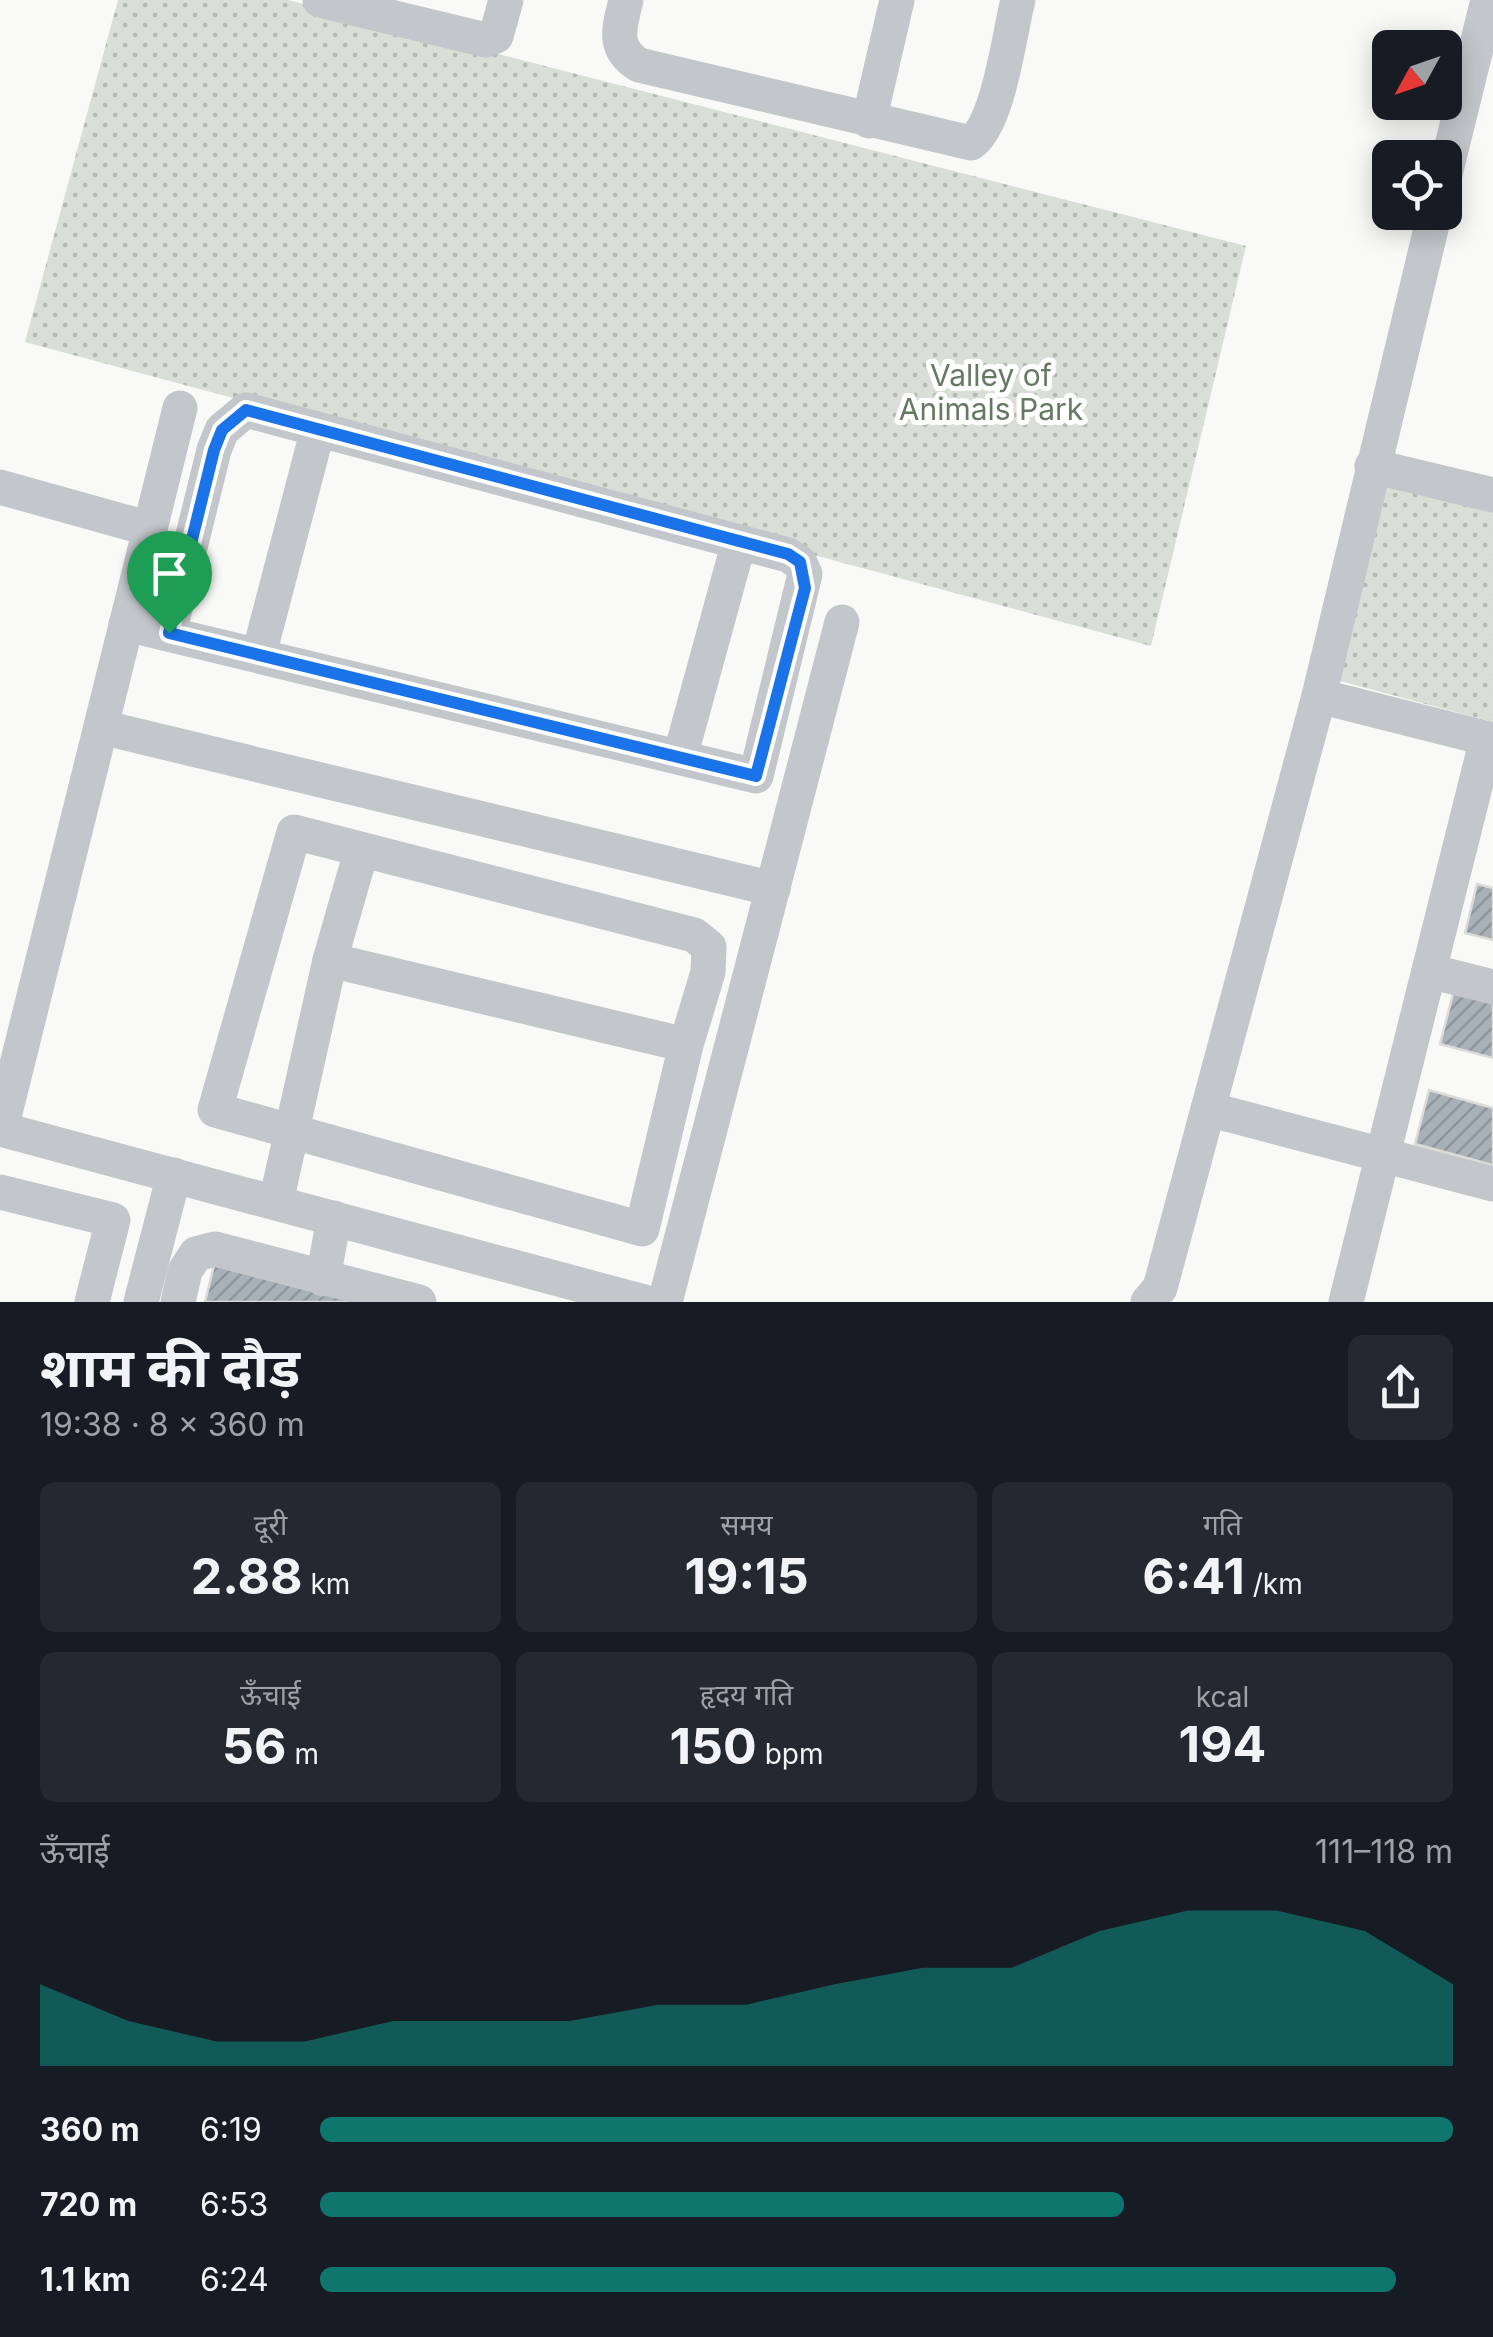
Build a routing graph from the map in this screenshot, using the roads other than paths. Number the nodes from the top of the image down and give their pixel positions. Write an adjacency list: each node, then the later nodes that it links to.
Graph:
1 (320, 0): 2 (street)
2 (506, 0)
3 (626, 0): 7 (street)
4 (897, 0): 7 (street)
5 (1018, 0): 7 (street)
6 (1488, 0): 8 (street)
7 (868, 122)
8 (1453, 140)
9 (1431, 230): 12 (street)
10 (180, 408): 15 (street)
11 (318, 429): 16 (street); 19 (street); 20 (street)
12 (1372, 466): 14 (street); 21 (street)
13 (0, 488): 15 (street)
14 (1493, 495)
15 (150, 530): 18 (street)
16 (739, 542): 24 (street); 24 (street)
17 (842, 622): 26 (street)
18 (126, 624): 19 (street); 22 (street)
19 (169, 633): 20 (street)
20 (260, 654): 24 (street)
21 (1319, 696): 23 (street); 31 (street)
22 (101, 726): 26 (street); 32 (street)
23 (1490, 740): 28 (street)
24 (680, 757)
25 (362, 852): 27 (street); 30 (street); 33 (street)
26 (773, 889): 46 (street)
27 (330, 960): 30 (street); 33 (street)
28 (1430, 971): 29 (street); 34 (street)
29 (1493, 987)
30 (686, 1044): 33 (street)
31 (1208, 1109): 34 (street); 47 (street)
32 (0, 1129): 35 (street)
33 (291, 1134): 38 (street)
34 (1383, 1155): 36 (street); 48 (street)
35 (174, 1176): 38 (street); 42 (street)
36 (1493, 1184)
37 (0, 1192): 41 (street)
38 (276, 1202): 39 (street)
39 (334, 1218): 40 (street); 45 (street)
40 (323, 1279): 43 (street); 44 (street)
41 (92, 1302)
42 (141, 1302)
43 (178, 1302)
44 (419, 1302)
45 (644, 1302)
46 (665, 1302)
47 (1148, 1302)
48 (1346, 1302)

